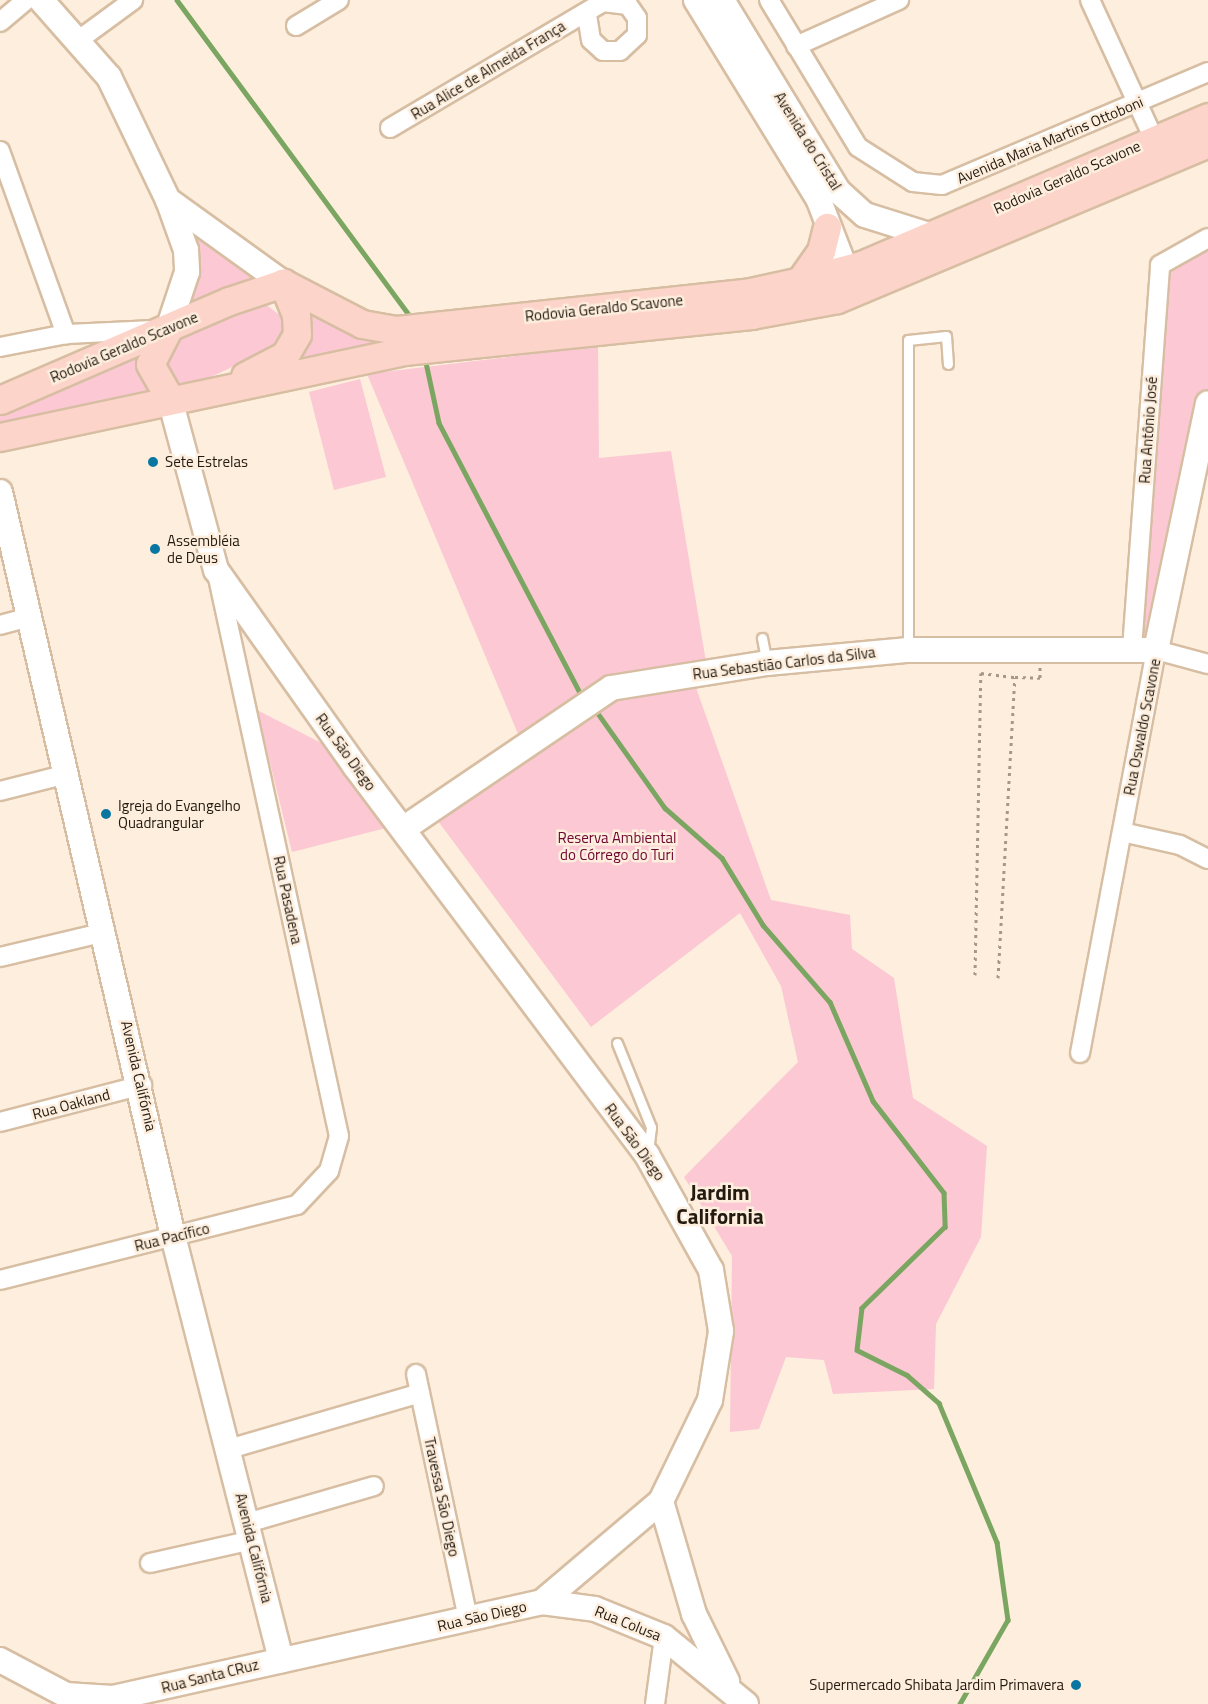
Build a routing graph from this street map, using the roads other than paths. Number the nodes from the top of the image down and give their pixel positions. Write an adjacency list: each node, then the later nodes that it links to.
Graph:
1 (26, 0): 12 (street)
2 (41, 0): 14 (main road)
3 (133, 0): 14 (street)
4 (339, 0): 13 (street)
5 (696, 0): 24 (main road, Avenida do Cristal)
6 (722, 0): 25 (main road, Avenida do Cristal)
7 (769, 0): 15 (street, Avenida Maria Martins Ottoboni)
8 (899, 0): 15 (street)
9 (1090, 0): 17 (street)
10 (603, 1): 11 (street); 11 (street)
11 (587, 14): 19 (street, Rua Alice de Almeida França)
12 (0, 22)
13 (296, 26)
14 (80, 39): 23 (main road)
15 (796, 46): 17 (street, Avenida Maria Martins Ottoboni)
16 (1208, 72): 17 (street, Avenida Maria Martins Ottoboni)
17 (1138, 104): 20 (street)
18 (1208, 117): 20 (main road, Rodovia Geraldo Scavone)
19 (390, 128)
20 (1154, 139): 25 (main road, Rodovia Geraldo Scavone)
21 (1208, 143): 27 (main road, Rodovia Geraldo Scavone)
22 (0, 151): 31 (street)
23 (168, 200): 29 (main road); 30 (main road)
24 (827, 227): 27 (main road, Avenida do Cristal); 28 (main road)
25 (932, 236): 27 (main road, Rodovia Geraldo Scavone)
26 (1208, 238): 46 (street, Rua Antônio José)
27 (849, 280): 28 (main road, Rodovia Geraldo Scavone); 34 (main road, Rodovia Geraldo Scavone)
28 (800, 281): 29 (main road, Rodovia Geraldo Scavone)
29 (283, 283): 30 (main road, Rodovia Geraldo Scavone); 34 (main road)
30 (168, 329): 31 (street); 35 (main road); 36 (main road, Rodovia Geraldo Scavone)
31 (66, 334): 32 (street)
32 (0, 347)
33 (948, 364): 47 (lane)
34 (200, 395): 35 (main road, Rodovia Geraldo Scavone)
35 (170, 399): 38 (main road, Rodovia Geraldo Scavone); 40 (main road, Rua Pasadena)
36 (0, 400)
37 (1208, 402): 48 (main road, Rua Oswaldo Scavone)
38 (0, 437)
39 (0, 492): 41 (main road, Avenida Califórnia)
40 (216, 570): 42 (main road, Rua São Diego); 44 (street, Rua Pasadena)
41 (29, 617): 43 (street); 51 (main road, Avenida Califórnia)
42 (252, 621): 44 (street); 53 (main road, Rua São Diego)
43 (0, 625)
44 (229, 628): 63 (street, Rua Pasadena)
45 (762, 638): 49 (lane)
46 (1132, 649): 47 (main road, Rua Sebastião Carlos da Silva); 48 (main road, Rua Sebastião Carlos da Silva)
47 (908, 650): 49 (main road, Rua Sebastião Carlos da Silva)
48 (1156, 650): 50 (street, Rua Sebastião Carlos da Silva); 54 (street, Rua Oswaldo Scavone)
49 (767, 663): 53 (main road, Rua Sebastião Carlos da Silva)
50 (1208, 664)
51 (67, 774): 52 (street); 56 (main road, Avenida Califórnia)
52 (0, 791)
53 (403, 829): 62 (main road, Rua São Diego)
54 (1122, 832): 55 (street); 59 (street, Rua Oswaldo Scavone)
55 (1208, 859)
56 (105, 932): 57 (street); 60 (main road, Avenida Califórnia)
57 (0, 957)
58 (616, 1043): 62 (lane)
59 (1080, 1053)
60 (142, 1085): 61 (street, Rua Oakland); 64 (main road, Avenida Califórnia)
61 (0, 1122)
62 (647, 1155): 70 (main road, Rua São Diego)
63 (329, 1171): 64 (street, Rua Pacífico)
64 (173, 1236): 65 (street, Rua Pacífico); 68 (main road, Avenida Califórnia)
65 (0, 1280)
66 (416, 1374): 67 (street, Travessa São Diego)
67 (420, 1393): 68 (street); 77 (street, Travessa São Diego)
68 (229, 1449): 71 (main road, Avenida Califórnia)
69 (374, 1486): 71 (street)
70 (661, 1501): 73 (main road, Rua São Diego); 76 (main road, Rua Colusa)
71 (250, 1532): 72 (street); 80 (main road, Avenida Califórnia)
72 (150, 1563)
73 (592, 1564): 74 (main road, Rua São Diego); 75 (main road)
74 (542, 1602): 75 (main road, Rua Colusa); 77 (main road, Rua São Diego)
75 (595, 1609): 78 (main road, Rua Colusa)
76 (694, 1614): 78 (main road); 81 (main road, Rua Colusa)
77 (468, 1619): 80 (main road, Rua São Diego)
78 (664, 1637): 81 (main road, Rua Colusa); 83 (street)
79 (0, 1660): 82 (main road)
80 (281, 1660): 82 (main road, Rua Santa CRuz)
81 (739, 1697)
82 (140, 1699)
83 (655, 1704)

